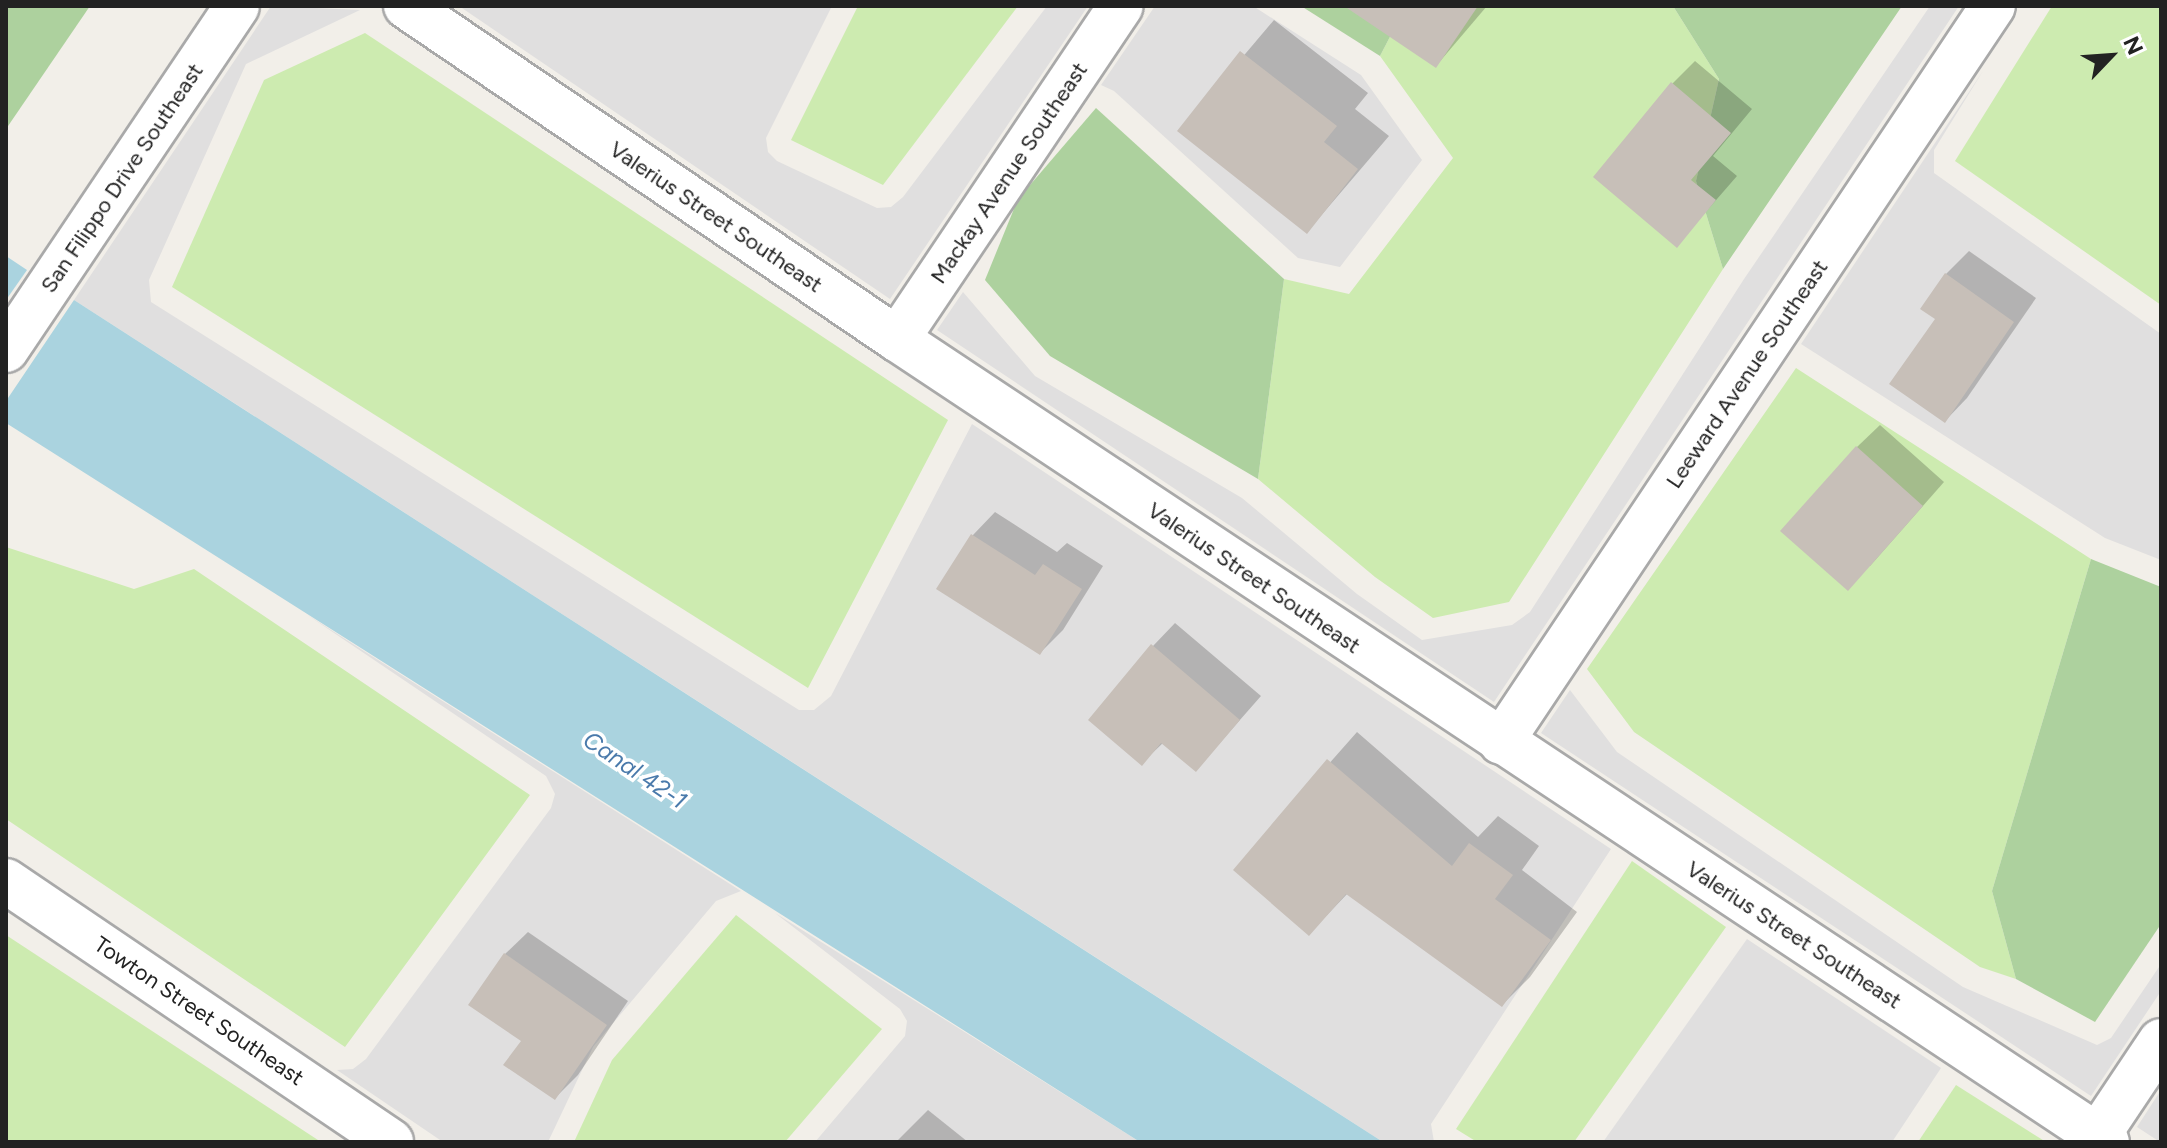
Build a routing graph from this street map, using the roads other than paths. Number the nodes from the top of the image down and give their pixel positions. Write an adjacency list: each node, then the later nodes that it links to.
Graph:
1 (237, 6): 6 (street, San Filippo Drive Southeast)
2 (406, 6): 5 (street, Valerius Street Southeast)
3 (1121, 6): 5 (street, Mackay Avenue Southeast)
4 (1993, 6): 7 (street, Leeward Avenue Southeast)
5 (897, 339): 7 (street, Valerius Street Southeast)
6 (6, 350)
7 (1501, 742): 10 (street, Valerius Street Southeast)
8 (6, 881): 11 (street, Towton Street Southeast)
9 (2161, 1041): 10 (street)
10 (2103, 1139)
11 (391, 1142)

